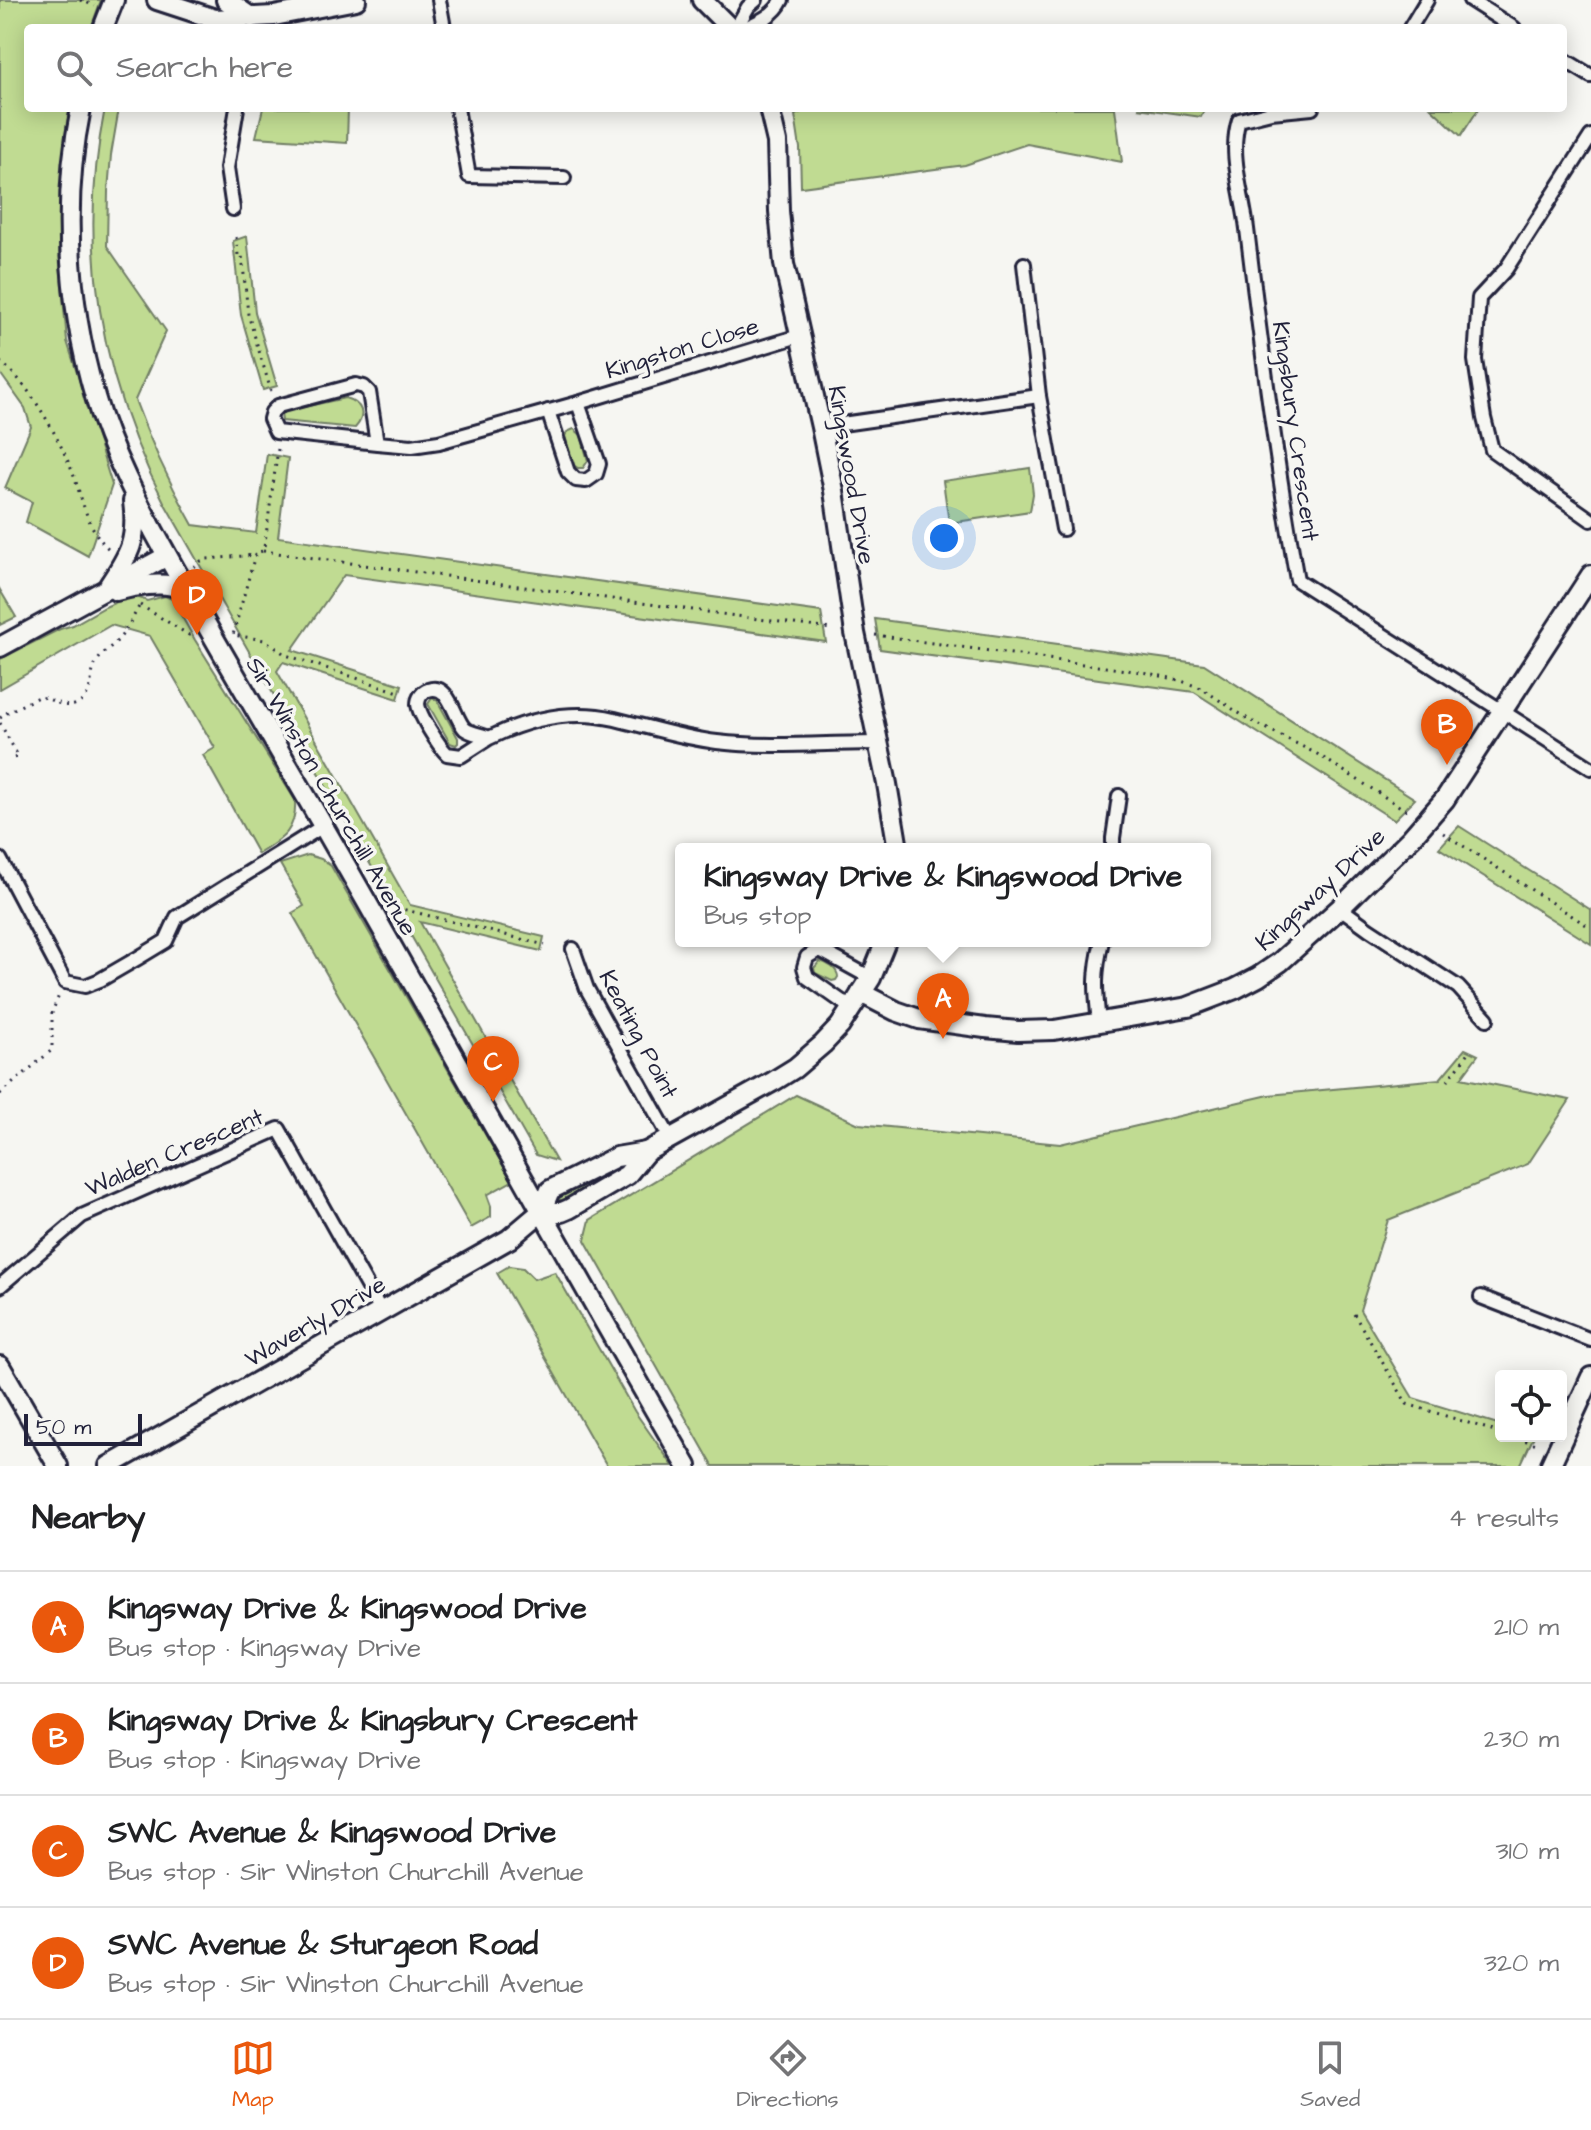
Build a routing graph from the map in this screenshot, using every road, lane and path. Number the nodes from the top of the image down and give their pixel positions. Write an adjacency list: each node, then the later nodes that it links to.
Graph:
1 (80, 0): 12 (path)
2 (114, 0): 15 (street)
3 (157, 0): 14 (street)
4 (226, 0): 14 (street)
5 (439, 0): 16 (street)
6 (702, 0): 17 (street)
7 (756, 0): 18 (street)
8 (782, 0): 19 (street)
9 (1427, 0): 20 (street)
10 (1470, 0): 21 (street)
11 (353, 1): 13 (street)
12 (95, 6)
13 (278, 8): 14 (street)
14 (251, 23)
15 (105, 24)
16 (443, 24)
17 (726, 24)
18 (738, 24)
19 (755, 24)
20 (1412, 24)
21 (1508, 24)
22 (1567, 61): 23 (street)
23 (1591, 76)
24 (80, 112): 43 (street, Sir Winston Churchill Avenue)
25 (236, 112): 31 (street)
26 (458, 112): 30 (street)
27 (770, 112): 34 (street, Kingswood Drive)
28 (1271, 112): 62 (street, Kingsbury Crescent)
29 (1591, 136): 44 (street)
30 (564, 178)
31 (233, 209)
32 (236, 237): 36 (path)
33 (1024, 264): 37 (street)
34 (799, 336): 38 (street, Kingston Close); 40 (street, Kingswood Drive)
35 (0, 362): 48 (path)
36 (271, 391)
37 (1039, 396): 40 (street); 45 (street)
38 (578, 403): 39 (street, Kingston Close); 39 (street)
39 (548, 411): 41 (street, Kingston Close)
40 (821, 427): 65 (street, Kingswood Drive)
41 (377, 443): 41 (street, Kingston Close)
42 (278, 449): 46 (path)
43 (132, 491): 49 (street, Sir Winston Churchill Avenue); 52 (street)
44 (1591, 520)
45 (1063, 529)
46 (263, 551): 47 (path); 57 (path)
47 (255, 555): 50 (path); 61 (path)
48 (117, 556)
49 (167, 556): 52 (street); 55 (street, Sir Winston Churchill Avenue)
50 (194, 567)
51 (1591, 575): 62 (street, Kingsway Drive)
52 (108, 587): 53 (street)
53 (90, 598): 55 (street); 60 (street)
54 (143, 599): 56 (path)
55 (194, 604): 70 (street, Sir Winston Churchill Avenue)
56 (140, 605): 58 (path); 63 (path)
57 (831, 629)
58 (198, 632)
59 (875, 635): 69 (path)
60 (0, 647)
61 (402, 693)
62 (1503, 712): 67 (street); 76 (street, Kingsway Drive)
63 (0, 721): 66 (path)
64 (489, 738): 64 (street); 65 (street)
65 (877, 743): 72 (street, Kingswood Drive)
66 (9, 761)
67 (1591, 768)
68 (1119, 796): 73 (street)
69 (1407, 811)
70 (323, 826): 82 (street); 90 (street, Sir Winston Churchill Avenue)
71 (1443, 833): 77 (path)
72 (897, 843)
73 (1113, 843)
74 (0, 859): 82 (street)
75 (389, 908): 78 (path)
76 (1340, 908): 84 (street); 85 (street, Kingsway Drive)
77 (1591, 928)
78 (545, 945)
79 (883, 947): 83 (street)
80 (1100, 947): 85 (street)
81 (573, 949): 89 (street, Keating Point)
82 (65, 982): 88 (path)
83 (861, 993): 85 (street, Kingsway Drive); 89 (street)
84 (1487, 1019)
85 (1099, 1022)
86 (1470, 1051): 87 (path)
87 (1448, 1081)
88 (0, 1094)
89 (670, 1138): 90 (street)
90 (541, 1212): 93 (street, Waverly Drive); 103 (street, Sir Winston Churchill Avenue)
91 (0, 1286): 93 (street, Walden Crescent)
92 (1481, 1297): 95 (street)
93 (381, 1311): 102 (street, Waverly Drive)
94 (1354, 1314): 98 (path)
95 (1591, 1340)
96 (0, 1366): 101 (street)
97 (1591, 1377): 104 (street)
98 (1495, 1431)
99 (1530, 1442): 100 (path)
100 (1537, 1444)
101 (58, 1466)
102 (109, 1466)
103 (687, 1466)
104 (1550, 1466)

